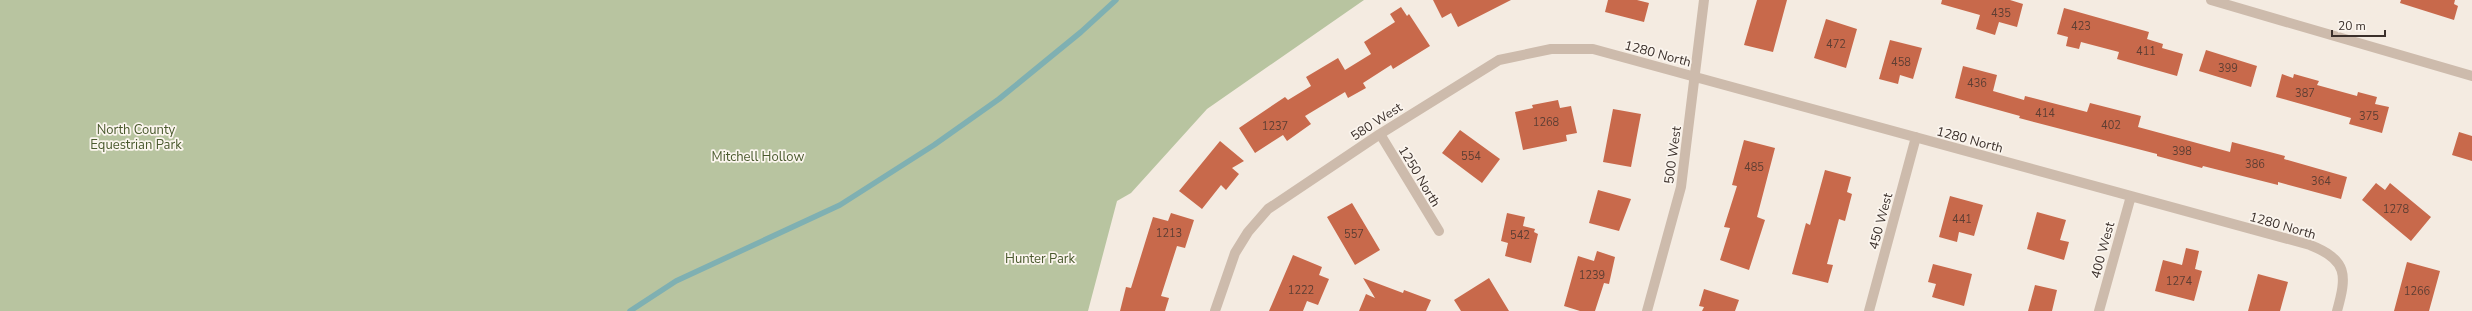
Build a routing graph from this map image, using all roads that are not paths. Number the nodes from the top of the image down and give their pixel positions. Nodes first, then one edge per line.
1 (1704, 0) edge
2 (2211, 0) edge
3 (1593, 49) joint
4 (2472, 76) edge
5 (1695, 77) junction
6 (1380, 134) junction
7 (1916, 138) junction
8 (2131, 196) junction
9 (1439, 231) dead end
10 (1215, 311) edge
11 (1648, 311) edge
12 (1869, 311) edge
13 (2099, 311) edge
14 (2337, 311) edge

1 - 5 street, 500 West
2 - 4 street
3 - 5 street, 1280 North
3 - 6 street, 580 West
5 - 7 street, 1280 North
5 - 11 street, 500 West
6 - 9 street, 1250 North
6 - 10 street, 580 West
7 - 8 street, 1280 North
7 - 12 street, 450 West
8 - 13 street, 400 West
8 - 14 street, 1280 North

